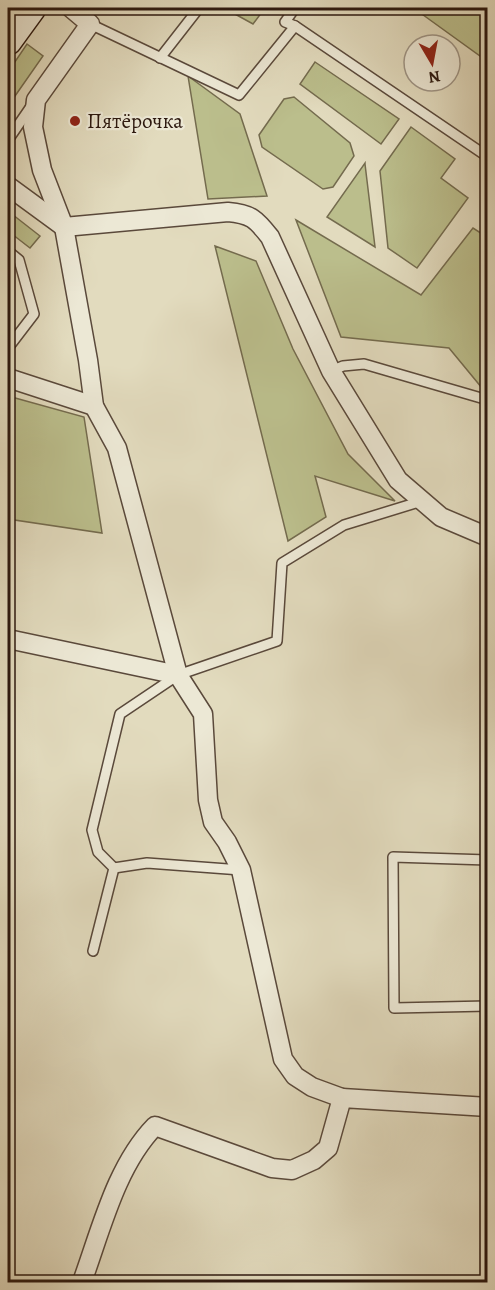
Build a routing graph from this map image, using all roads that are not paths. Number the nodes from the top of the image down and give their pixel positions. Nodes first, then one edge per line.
1 (32, 8) edge
2 (71, 8) edge
3 (199, 8) edge
4 (295, 8) edge
5 (90, 24) junction
6 (295, 26) junction
7 (8, 41) edge
8 (160, 58) junction
9 (36, 100) junction
10 (8, 140) edge
11 (488, 157) edge
12 (8, 186) edge
13 (64, 227) junction
14 (8, 251) edge
15 (8, 348) edge
16 (331, 371) junction
17 (8, 378) edge
18 (488, 400) edge
19 (94, 406) junction
20 (422, 501) junction
21 (488, 537) edge
22 (8, 639) edge
23 (178, 675) junction
24 (488, 860) edge
25 (114, 868) junction
26 (241, 870) junction
27 (93, 951) dead end
28 (488, 1006) edge
29 (342, 1098) junction
30 (488, 1107) edge
31 (82, 1282) edge

1 - 7 main road
2 - 5 street
3 - 8 lane
4 - 6 lane
5 - 8 lane
5 - 9 street
6 - 8 lane
6 - 11 lane
9 - 10 lane
9 - 13 street
12 - 13 street
13 - 16 street
13 - 19 street
14 - 15 lane
16 - 18 lane
16 - 20 street
17 - 19 street
19 - 23 street
20 - 21 street
20 - 23 lane
22 - 23 street
23 - 25 lane
23 - 26 street
24 - 28 lane
25 - 26 lane
25 - 27 lane
26 - 29 street
29 - 30 street
29 - 31 street

